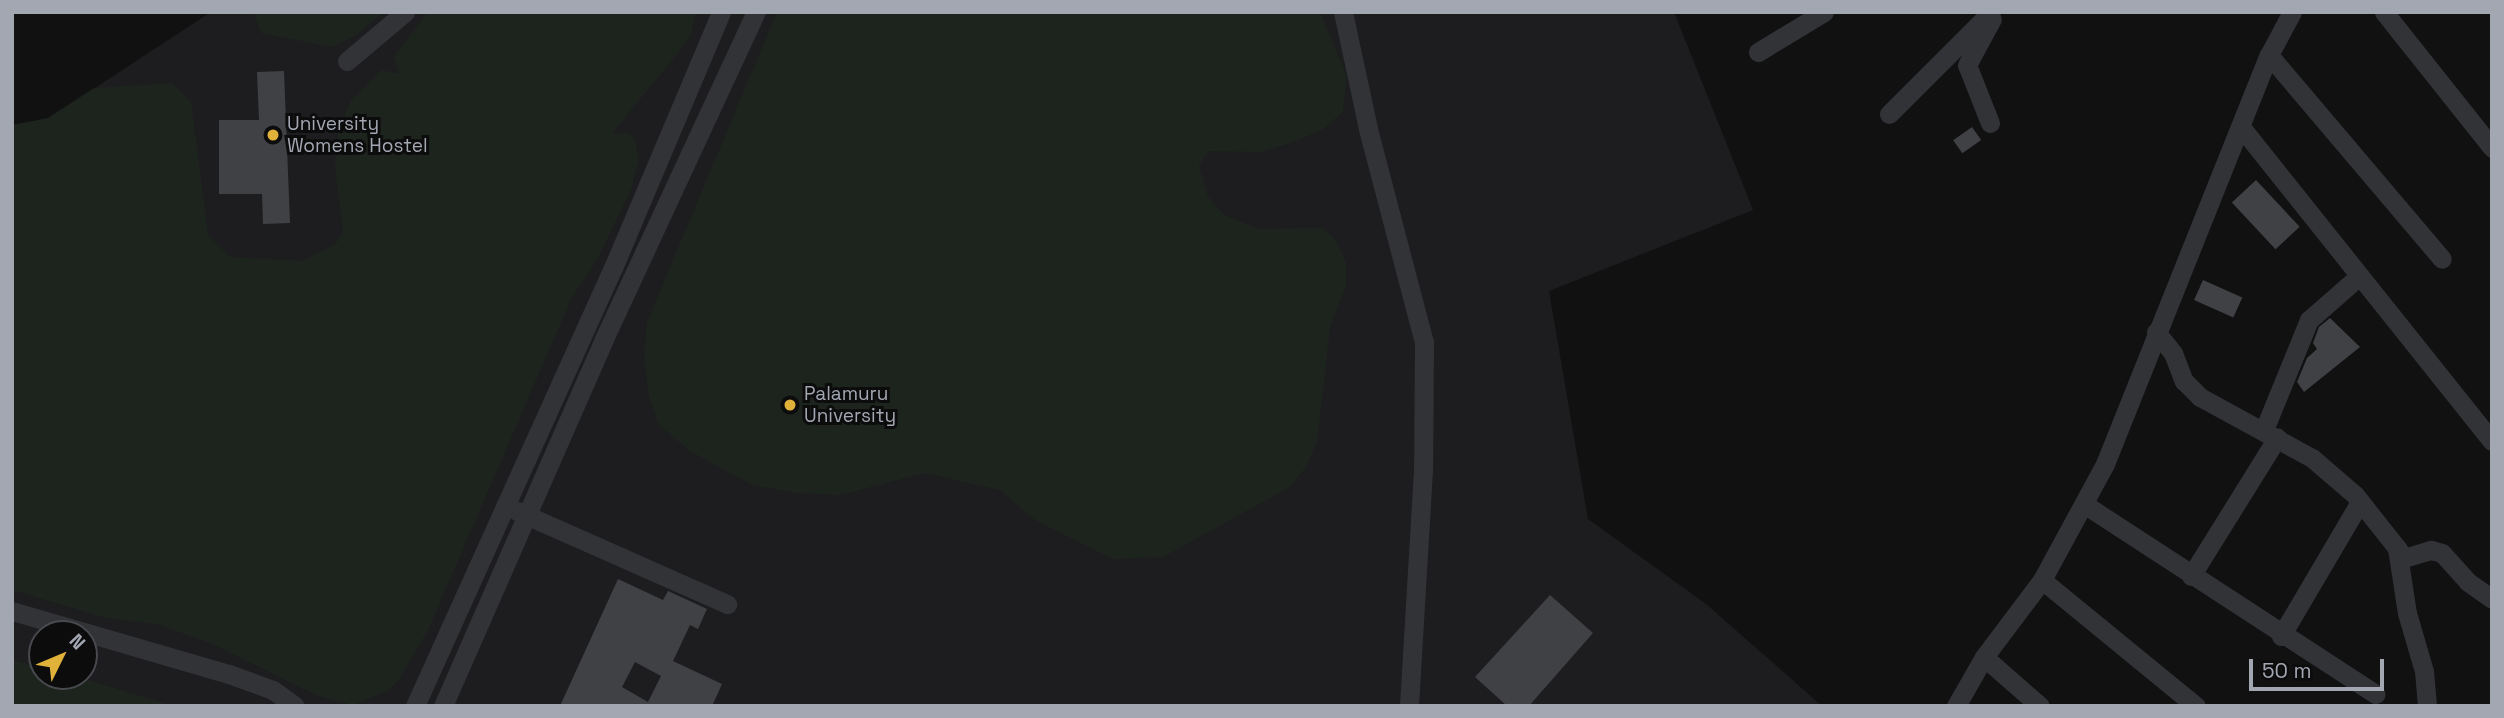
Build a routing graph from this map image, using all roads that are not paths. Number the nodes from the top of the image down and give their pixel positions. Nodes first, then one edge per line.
1 (404, 12) edge
2 (721, 12) edge
3 (756, 12) edge
4 (1343, 12) edge
5 (1824, 12) edge
6 (1993, 12) edge
7 (2292, 12) edge
8 (2384, 12) edge
9 (1758, 52) dead end
10 (2269, 55) junction
11 (347, 61) dead end
12 (1889, 114) dead end
13 (1990, 123) dead end
14 (2241, 127) junction
15 (2492, 148) edge
16 (2442, 259) dead end
17 (2359, 276) junction
18 (2156, 332) junction
19 (2271, 434) junction
20 (2492, 441) edge
21 (2360, 502) junction
22 (2084, 504) junction
23 (503, 506) junction
24 (527, 515) junction
25 (2397, 548) junction
26 (2191, 576) junction
27 (2042, 580) junction
28 (2492, 599) edge
29 (727, 604) dead end
30 (12, 611) edge
31 (2281, 636) junction
32 (1984, 657) junction
33 (431, 666) junction
34 (455, 676) junction
35 (2375, 694) dead end
36 (295, 706) edge
37 (415, 706) edge
38 (443, 706) edge
39 (1409, 706) edge
40 (1956, 706) edge
41 (2040, 706) edge
42 (2196, 706) edge
43 (2427, 706) edge

1 - 11 street
2 - 23 street
3 - 24 street
4 - 39 street
5 - 9 street
6 - 12 street
6 - 13 street
7 - 10 street
8 - 15 street
10 - 14 street
10 - 16 street
14 - 17 street
14 - 18 street
17 - 19 street
17 - 20 street
18 - 19 street
18 - 22 street
19 - 21 street
19 - 26 street
21 - 25 street
21 - 31 street
22 - 26 street
22 - 27 street
23 - 24 street
23 - 33 street
24 - 29 street
24 - 34 street
25 - 28 street
25 - 43 street
26 - 31 street
27 - 32 street
27 - 42 street
30 - 36 street
31 - 35 street
32 - 40 street
32 - 41 street
33 - 34 street
33 - 37 street
34 - 38 street

